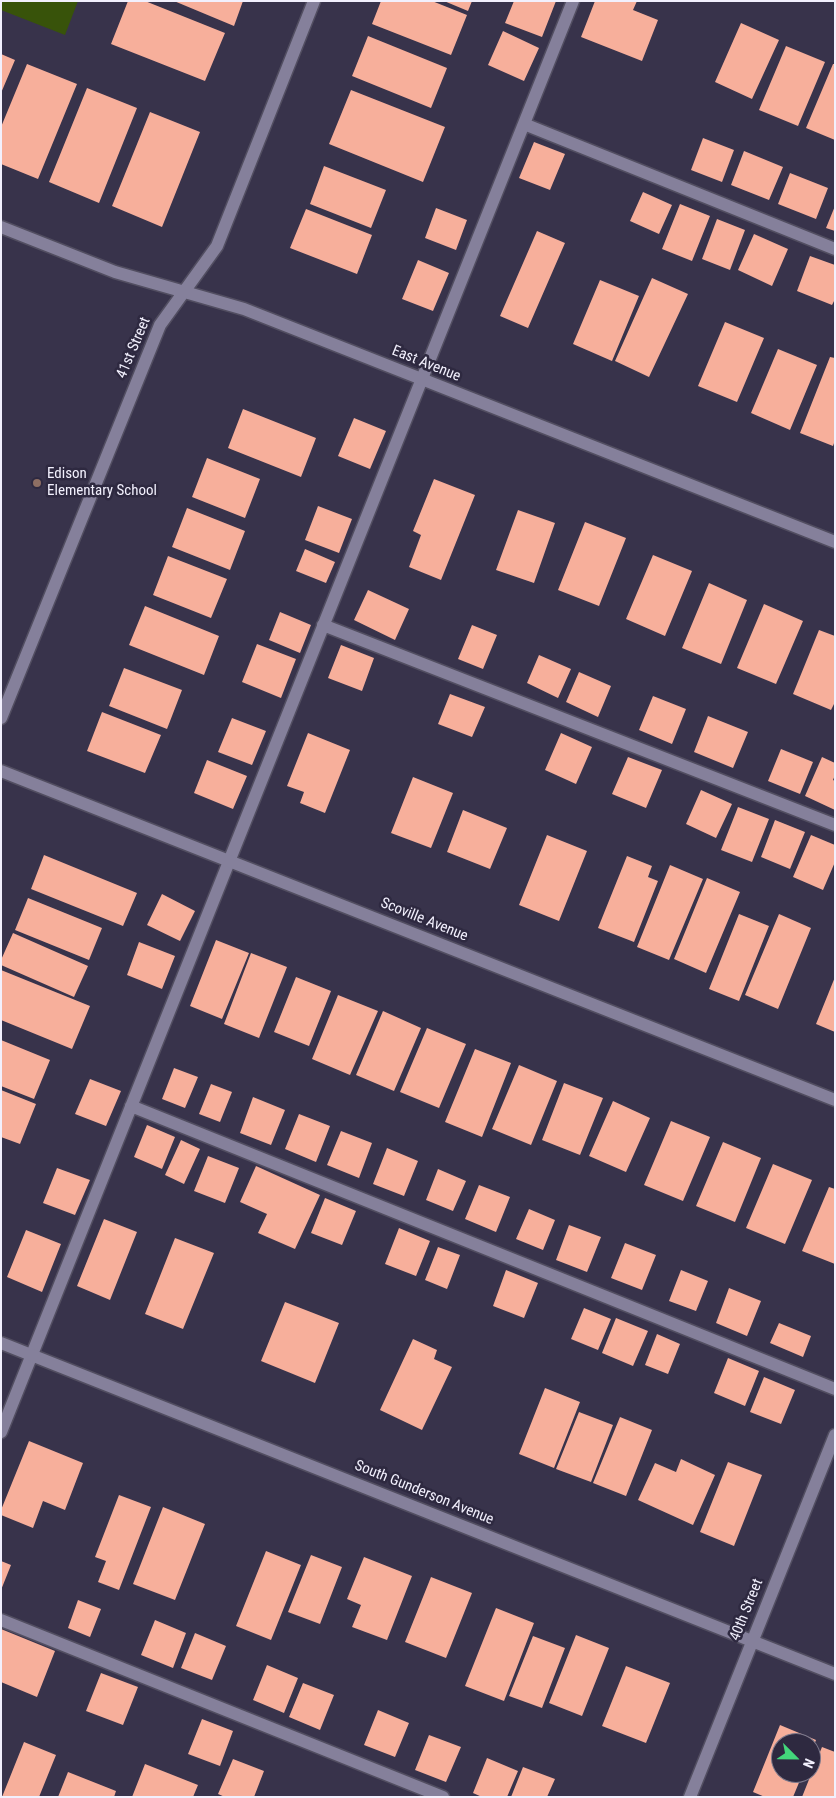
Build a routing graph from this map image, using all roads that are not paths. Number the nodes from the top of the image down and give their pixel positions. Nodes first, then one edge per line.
1 (314, 1) edge
2 (573, 1) edge
3 (524, 124) junction
4 (1, 227) edge
5 (835, 249) edge
6 (183, 293) junction
7 (422, 379) junction
8 (835, 542) edge
9 (323, 625) junction
10 (1, 718) edge
11 (1, 771) edge
12 (835, 825) edge
13 (229, 861) junction
14 (835, 1100) edge
15 (131, 1106) junction
16 (1, 1343) edge
17 (32, 1355) junction
18 (835, 1389) edge
19 (1, 1432) edge
20 (835, 1435) edge
21 (1, 1620) edge
22 (752, 1642) junction
23 (835, 1674) edge
24 (443, 1797) edge
25 (690, 1797) edge

1 - 6 street, 41st Street
2 - 3 street
3 - 5 street
3 - 7 street
4 - 6 street, East Avenue
6 - 7 street, East Avenue
6 - 10 street, 41st Street
7 - 8 street, East Avenue
7 - 9 street
9 - 12 street
9 - 13 street
11 - 13 street, Scoville Avenue
13 - 14 street, Scoville Avenue
13 - 15 street
15 - 17 street
15 - 18 street
16 - 17 street, South Gunderson Avenue
17 - 19 street
17 - 22 street, South Gunderson Avenue
20 - 22 street, 40th Street
21 - 24 street
22 - 23 street, South Gunderson Avenue
22 - 25 street, 40th Street

